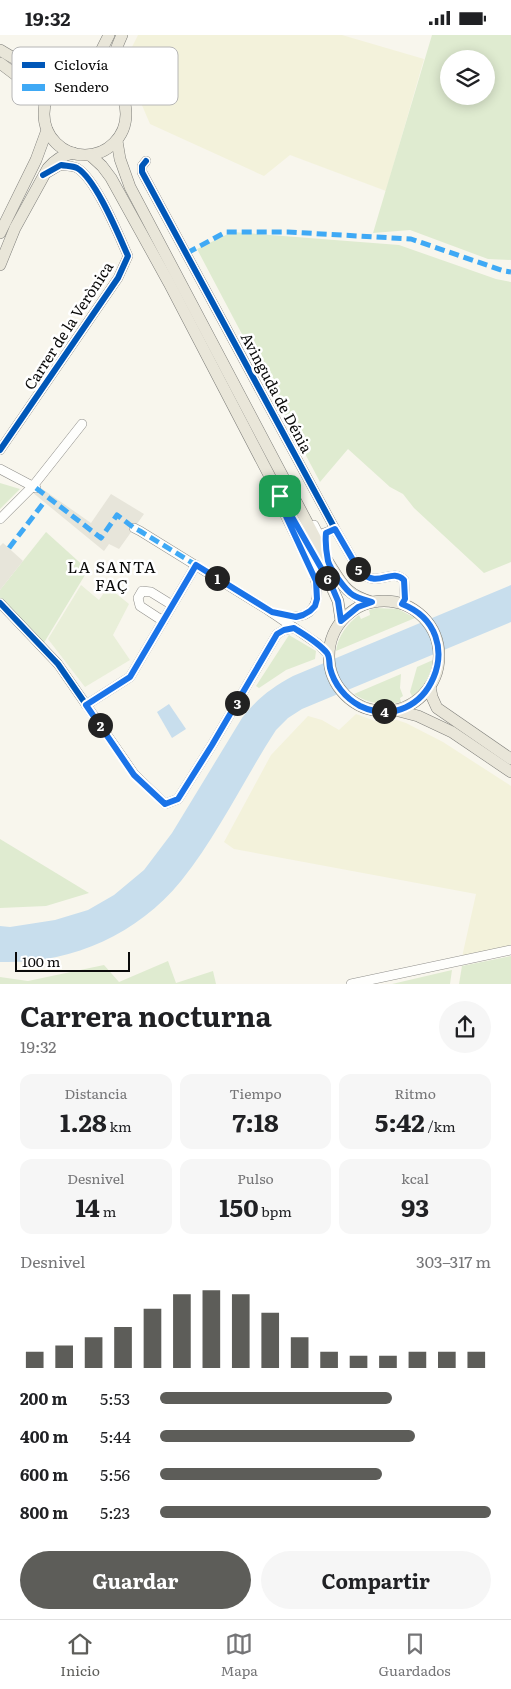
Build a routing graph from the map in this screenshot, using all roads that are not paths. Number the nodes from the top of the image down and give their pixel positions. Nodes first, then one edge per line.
1 (109, 35) edge
2 (122, 35) edge
3 (103, 47) edge
4 (117, 47) edge
5 (0, 50) edge
6 (12, 57) edge
7 (0, 63) edge
8 (12, 72) edge
9 (45, 105) edge
10 (126, 105) edge
11 (47, 130) junction
12 (117, 141) junction
13 (73, 153) junction
14 (90, 155) junction
15 (146, 161) dead end
16 (43, 175) junction
17 (0, 233) edge
18 (0, 265) edge
19 (82, 424) dead end
20 (0, 450) edge
21 (0, 469) edge
22 (0, 475) edge
23 (11, 475) junction
24 (35, 487) junction
25 (280, 496) junction
26 (296, 503) junction
27 (0, 519) edge
28 (134, 529) dead end
29 (330, 531) junction
30 (328, 562) junction
31 (196, 565) junction
32 (372, 602) junction
33 (0, 603) edge
34 (402, 604) junction
35 (172, 605) junction
36 (272, 612) junction
37 (163, 621) junction
38 (341, 621) junction
39 (294, 628) junction
40 (277, 634) junction
41 (329, 656) junction
42 (430, 686) junction
43 (86, 705) junction
44 (395, 710) junction
45 (511, 759) edge
46 (511, 772) edge
47 (511, 950) edge
48 (351, 984) edge

1 - 3 main road
2 - 4 main road
5 - 6 main road
7 - 8 main road
9 - 11 main road
10 - 12 main road
11 - 13 main road
11 - 17 main road
12 - 14 main road
12 - 26 main road
13 - 14 main road
13 - 16 main road
14 - 25 main road
15 - 29 street, Avinguda de Dénia
16 - 18 main road
16 - 20 street, Carrer de la Verònica
19 - 24 street
21 - 23 street
22 - 23 street
23 - 24 street
24 - 27 street
25 - 36 street
25 - 38 main road
26 - 29 street
26 - 30 main road
28 - 31 street
29 - 30 street
29 - 34 street, Avinguda de Dénia
30 - 32 main road
31 - 35 street
31 - 36 street
32 - 34 main road
32 - 38 main road
33 - 43 street
34 - 42 main road
35 - 37 street
35 - 37 street
36 - 39 street
36 - 40 street
37 - 43 street
38 - 41 main road
39 - 40 street
39 - 41 street
40 - 43 street
41 - 44 main road
42 - 44 main road
42 - 45 main road
44 - 46 main road
47 - 48 street

